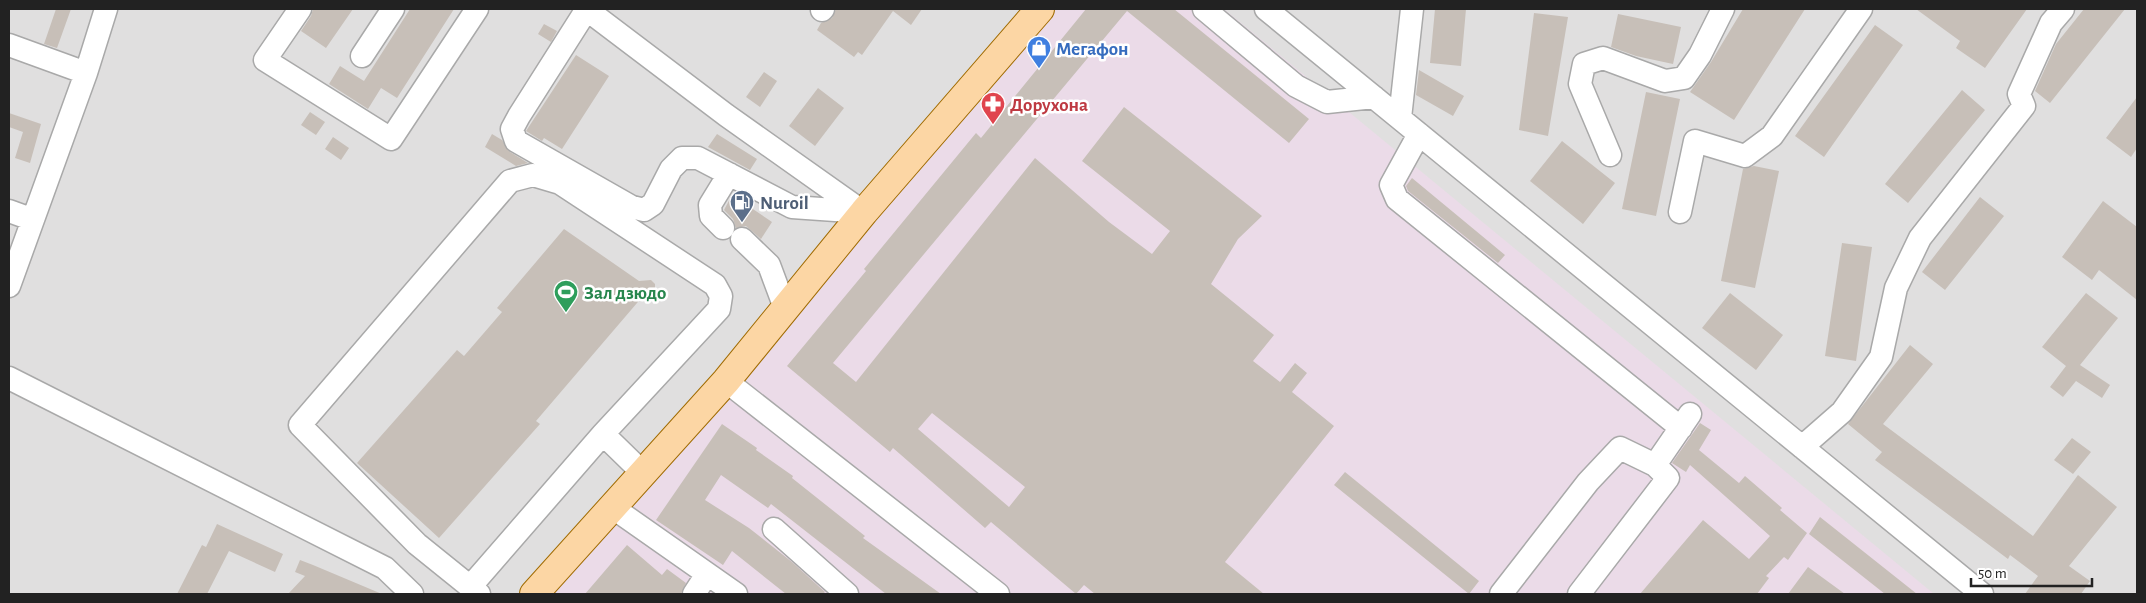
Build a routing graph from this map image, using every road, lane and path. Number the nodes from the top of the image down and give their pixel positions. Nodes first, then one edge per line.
1 (106, 9) edge
2 (300, 9) edge
3 (393, 9) edge
4 (477, 9) edge
5 (587, 9) edge
6 (1040, 9) edge
7 (1204, 9) edge
8 (1266, 9) edge
9 (1412, 9) edge
10 (1723, 9) edge
11 (1861, 9) edge
12 (2062, 9) edge
13 (9, 45) edge
14 (362, 56) dead end
15 (86, 73) junction
16 (1374, 97) junction
17 (1400, 118) junction
18 (1419, 134) junction
19 (1610, 155) dead end
20 (729, 174) junction
21 (9, 211) edge
22 (864, 212) junction
23 (1680, 212) dead end
24 (32, 219) junction
25 (9, 286) edge
26 (785, 308) junction
27 (9, 378) edge
28 (726, 381) junction
29 (603, 434) junction
30 (1802, 447) junction
31 (1655, 465) junction
32 (643, 473) junction
33 (612, 507) junction
34 (774, 529) dead end
35 (707, 574) junction
36 (475, 591) edge
37 (412, 594) edge
38 (534, 594) edge
39 (694, 594) edge
40 (736, 594) edge
41 (847, 594) edge
42 (998, 594) edge
43 (1501, 594) edge
44 (1579, 594) edge
45 (1982, 594) edge

1 - 15 street
2 - 4 street
3 - 14 street
5 - 20 street
5 - 22 street
6 - 22 main road
7 - 16 street
8 - 16 street
9 - 17 street
10 - 19 street
11 - 23 street
12 - 30 street
13 - 15 street
15 - 24 street
16 - 17 street
17 - 18 street
18 - 30 street
18 - 31 street
20 - 22 street
20 - 26 street
21 - 24 street
22 - 26 main road
24 - 25 street
26 - 28 main road
27 - 37 street
28 - 32 main road
28 - 42 street
29 - 32 street
29 - 36 street
29 - 36 street
30 - 45 street
31 - 43 street
31 - 44 street
32 - 33 main road
33 - 35 street
33 - 38 main road
34 - 41 street
35 - 39 street
35 - 40 street

